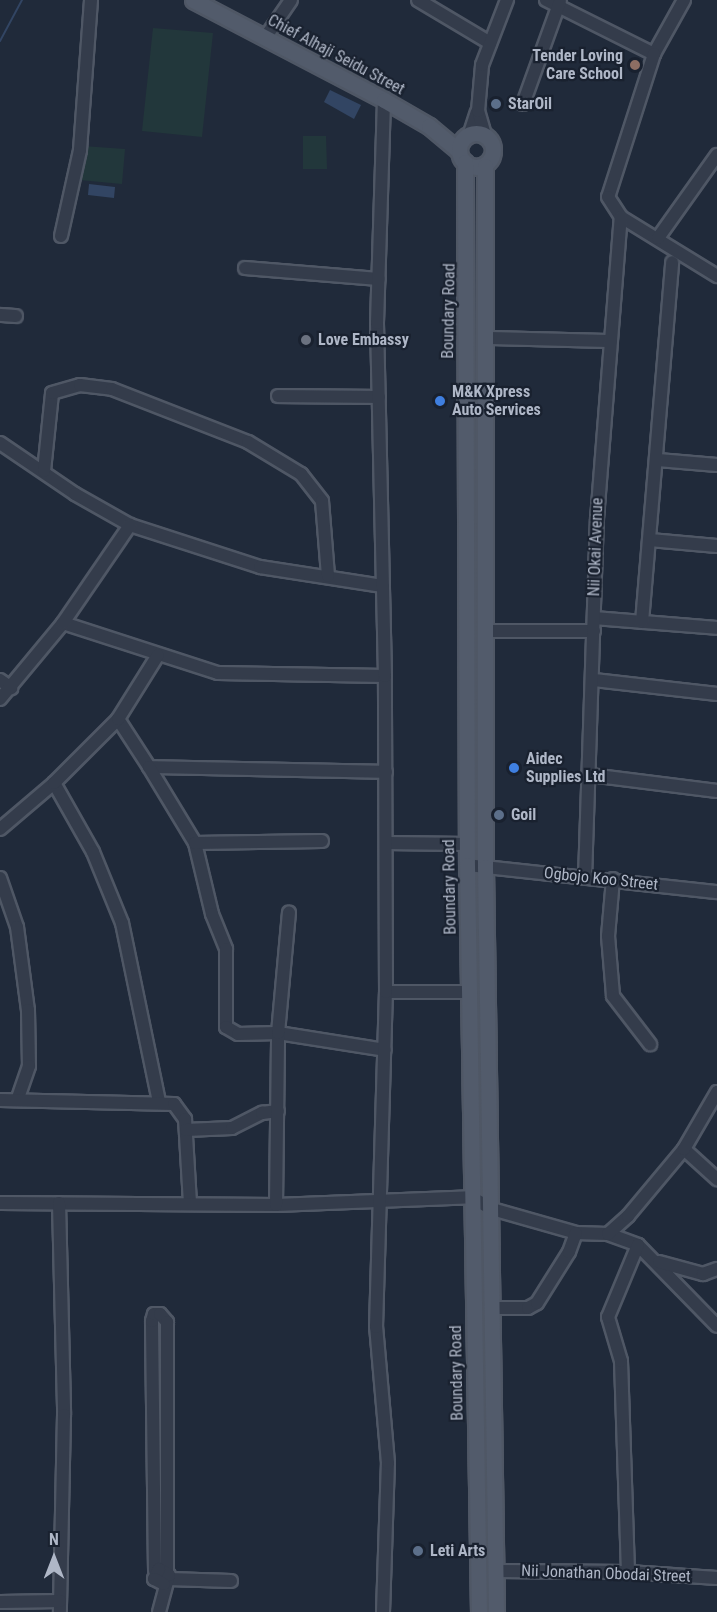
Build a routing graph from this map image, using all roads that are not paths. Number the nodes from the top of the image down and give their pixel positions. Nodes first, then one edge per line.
1 (91, 0) edge
2 (193, 0) edge
3 (291, 0) edge
4 (418, 0) edge
5 (507, 0) edge
6 (684, 0) edge
7 (555, 2) edge
8 (265, 38) junction
9 (490, 43) junction
10 (654, 54) junction
11 (384, 100) junction
12 (522, 104) dead end
13 (429, 126) junction
14 (474, 134) junction
15 (717, 155) edge
16 (462, 157) junction
17 (485, 166) junction
18 (621, 217) junction
19 (61, 236) dead end
20 (658, 238) junction
21 (672, 262) dead end
22 (245, 268) dead end
23 (717, 276) edge
24 (378, 279) junction
25 (0, 315) edge
26 (16, 316) dead end
27 (487, 338) junction
28 (611, 341) junction
29 (278, 396) dead end
30 (380, 397) junction
31 (0, 442) edge
32 (658, 460) junction
33 (717, 465) edge
34 (44, 471) junction
35 (130, 525) junction
36 (650, 540) junction
37 (717, 546) edge
38 (328, 576) junction
39 (383, 586) junction
40 (642, 622) junction
41 (63, 623) junction
42 (594, 624) junction
43 (717, 628) edge
44 (485, 631) junction
45 (158, 655) junction
46 (385, 676) junction
47 (0, 680) edge
48 (594, 680) junction
49 (11, 688) junction
50 (717, 694) edge
51 (0, 699) edge
52 (118, 719) junction
53 (149, 767) junction
54 (386, 771) junction
55 (590, 775) junction
56 (54, 783) junction
57 (717, 791) edge
58 (0, 828) edge
59 (322, 841) dead end
60 (195, 843) junction
61 (386, 843) junction
62 (467, 844) junction
63 (467, 865) junction
64 (485, 867) junction
65 (585, 878) junction
66 (0, 879) edge
67 (613, 879) junction
68 (717, 892) edge
69 (289, 913) dead end
70 (386, 992) junction
71 (470, 992) junction
72 (278, 1033) junction
73 (650, 1044) dead end
74 (385, 1050) junction
75 (26, 1082) junction
76 (717, 1092) edge
77 (42, 1099) junction
78 (0, 1100) edge
79 (17, 1100) junction
80 (159, 1102) junction
81 (278, 1111) junction
82 (186, 1130) junction
83 (684, 1149) junction
84 (717, 1179) edge
85 (471, 1197) junction
86 (380, 1199) junction
87 (0, 1203) edge
88 (59, 1203) junction
89 (190, 1203) junction
90 (276, 1205) junction
91 (492, 1209) junction
92 (576, 1233) junction
93 (608, 1234) junction
94 (638, 1245) junction
95 (658, 1261) junction
96 (717, 1269) edge
97 (492, 1308) junction
98 (717, 1326) edge
99 (496, 1571) junction
100 (628, 1572) junction
101 (162, 1578) junction
102 (717, 1578) edge
103 (231, 1581) dead end
104 (0, 1602) edge
105 (60, 1607) edge
106 (151, 1612) edge
107 (159, 1612) edge
108 (383, 1612) edge
109 (479, 1612) edge
110 (496, 1612) edge

1 - 19 street
2 - 8 main road, Chief Alhaji Seidu Street
3 - 8 street
4 - 9 street
5 - 9 street
6 - 10 street
7 - 10 street
7 - 12 street
8 - 11 main road, Chief Alhaji Seidu Street
9 - 14 street
10 - 18 street
11 - 13 main road, Chief Alhaji Seidu Street
11 - 24 street
13 - 14 main road, Chief Alhaji Seidu Street
13 - 16 main road, Chief Alhaji Seidu Street
14 - 16 main road
14 - 17 main road
15 - 20 street
16 - 17 main road
16 - 62 main road, Boundary Road
17 - 27 main road
18 - 20 street
18 - 28 street, Nii Okai Avenue
20 - 23 street
21 - 32 street
22 - 24 street
24 - 30 street
25 - 26 street
27 - 28 street
27 - 44 main road
28 - 42 street, Nii Okai Avenue
29 - 30 street
30 - 39 street
31 - 34 street
32 - 33 street
32 - 36 street
34 - 35 street
34 - 38 street
35 - 38 street
35 - 41 street
36 - 37 street
36 - 40 street
38 - 39 street
39 - 46 street
40 - 42 street
40 - 43 street
41 - 45 street
41 - 49 street
42 - 44 street
42 - 48 street, Nii Okai Avenue
44 - 64 main road
45 - 46 street
45 - 52 street
46 - 54 street
47 - 49 street
48 - 50 street
48 - 55 street, Nii Okai Avenue
49 - 51 street
52 - 53 street
52 - 56 street
53 - 54 street
53 - 60 street
54 - 61 street
55 - 57 street
55 - 65 street, Nii Okai Avenue
56 - 58 street
56 - 80 street
59 - 60 street
60 - 72 street
61 - 62 street
61 - 70 street
62 - 63 main road, Boundary Road
63 - 64 street, Ogbojo Koo Street
63 - 71 main road, Boundary Road
64 - 65 street, Ogbojo Koo Street
64 - 91 main road
65 - 67 street, Ogbojo Koo Street
66 - 75 street
67 - 68 street, Ogbojo Koo Street
67 - 73 street
69 - 72 street
70 - 71 street
70 - 74 street
71 - 85 main road, Boundary Road
72 - 74 street
72 - 81 street
74 - 86 street
75 - 77 street
75 - 79 street
76 - 83 street
77 - 79 street
77 - 80 street
78 - 79 street
80 - 82 street
81 - 82 street
81 - 90 street
82 - 89 street
83 - 84 street
83 - 93 street
85 - 86 street
85 - 91 street
85 - 109 main road, Boundary Road
86 - 90 street
86 - 108 street
87 - 88 street
88 - 89 street
88 - 105 street
89 - 90 street
91 - 92 street
91 - 97 main road
92 - 93 street
92 - 97 street
93 - 94 street
94 - 95 street
94 - 100 street
95 - 96 street
95 - 98 street
97 - 99 main road
99 - 100 street, Nii Jonathan Obodai Street
99 - 110 main road
100 - 102 street, Nii Jonathan Obodai Street
101 - 101 street
101 - 103 street
101 - 106 street
101 - 107 street
104 - 105 street

